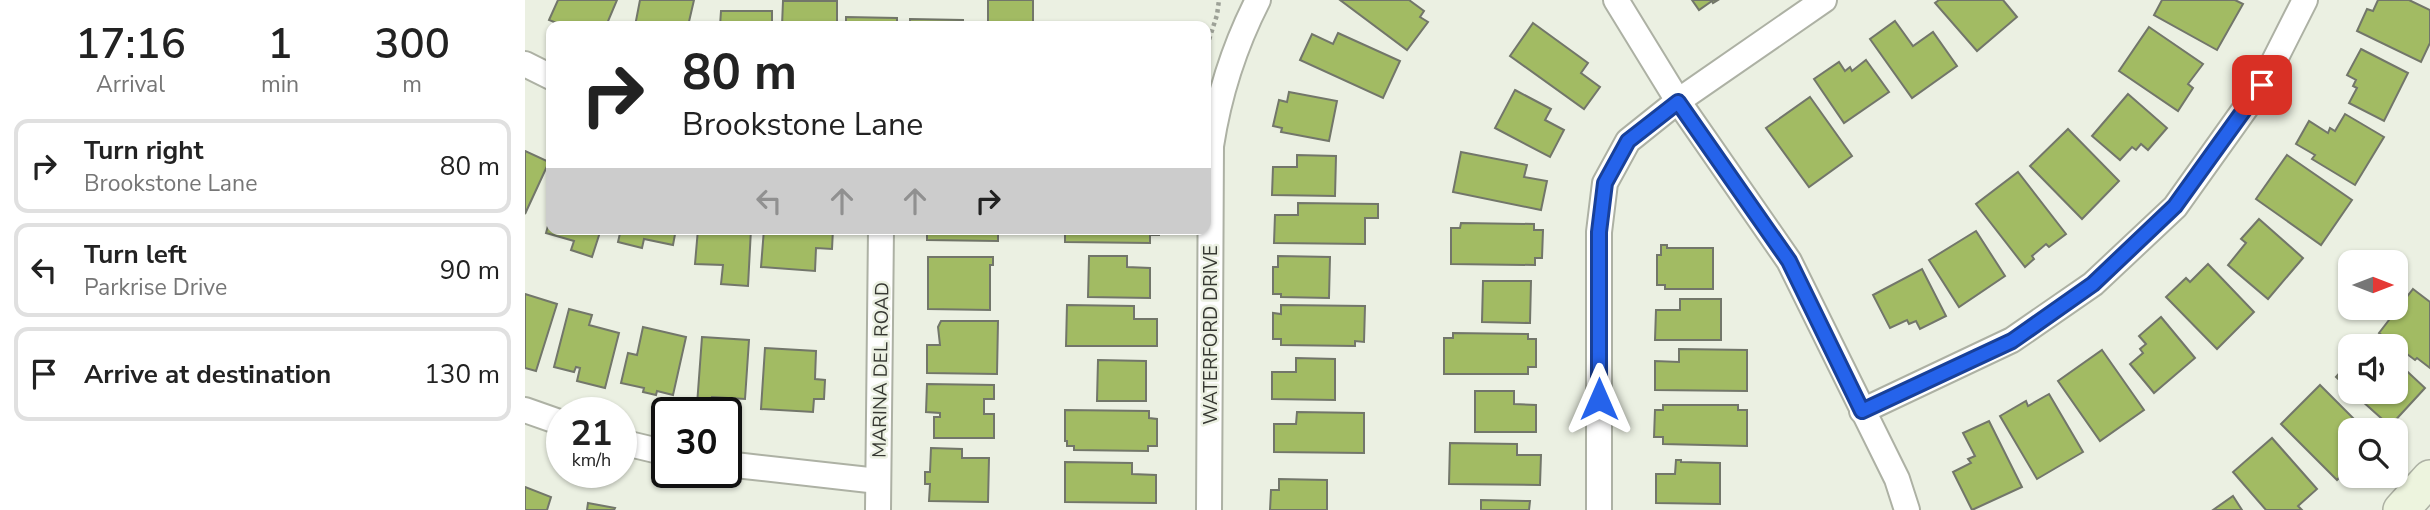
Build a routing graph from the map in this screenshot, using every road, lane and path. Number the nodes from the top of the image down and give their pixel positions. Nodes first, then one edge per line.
1 (1219, 0) edge
2 (1258, 0) edge
3 (1616, 0) edge
4 (1824, 0) edge
5 (2305, 0) edge
6 (1211, 34) edge
7 (525, 64) edge
8 (546, 74) edge
9 (1678, 102) junction
10 (1211, 133) edge
11 (881, 235) edge
12 (1208, 235) edge
13 (525, 410) edge
14 (1862, 411) junction
15 (546, 417) edge
16 (742, 466) edge
17 (2430, 478) edge
18 (879, 481) junction
19 (878, 510) edge
20 (1209, 510) edge
21 (1599, 510) edge
22 (1907, 510) edge
23 (2401, 510) edge

1 - 6 path
2 - 10 street, WATERFORD DRIVE
3 - 9 street
4 - 9 street
5 - 14 street
7 - 8 street
9 - 14 street
9 - 21 street
11 - 18 street, MARINA DEL ROAD
12 - 20 street, WATERFORD DRIVE
13 - 15 street
14 - 22 street
16 - 18 street
17 - 23 street
18 - 19 street, MARINA DEL ROAD

